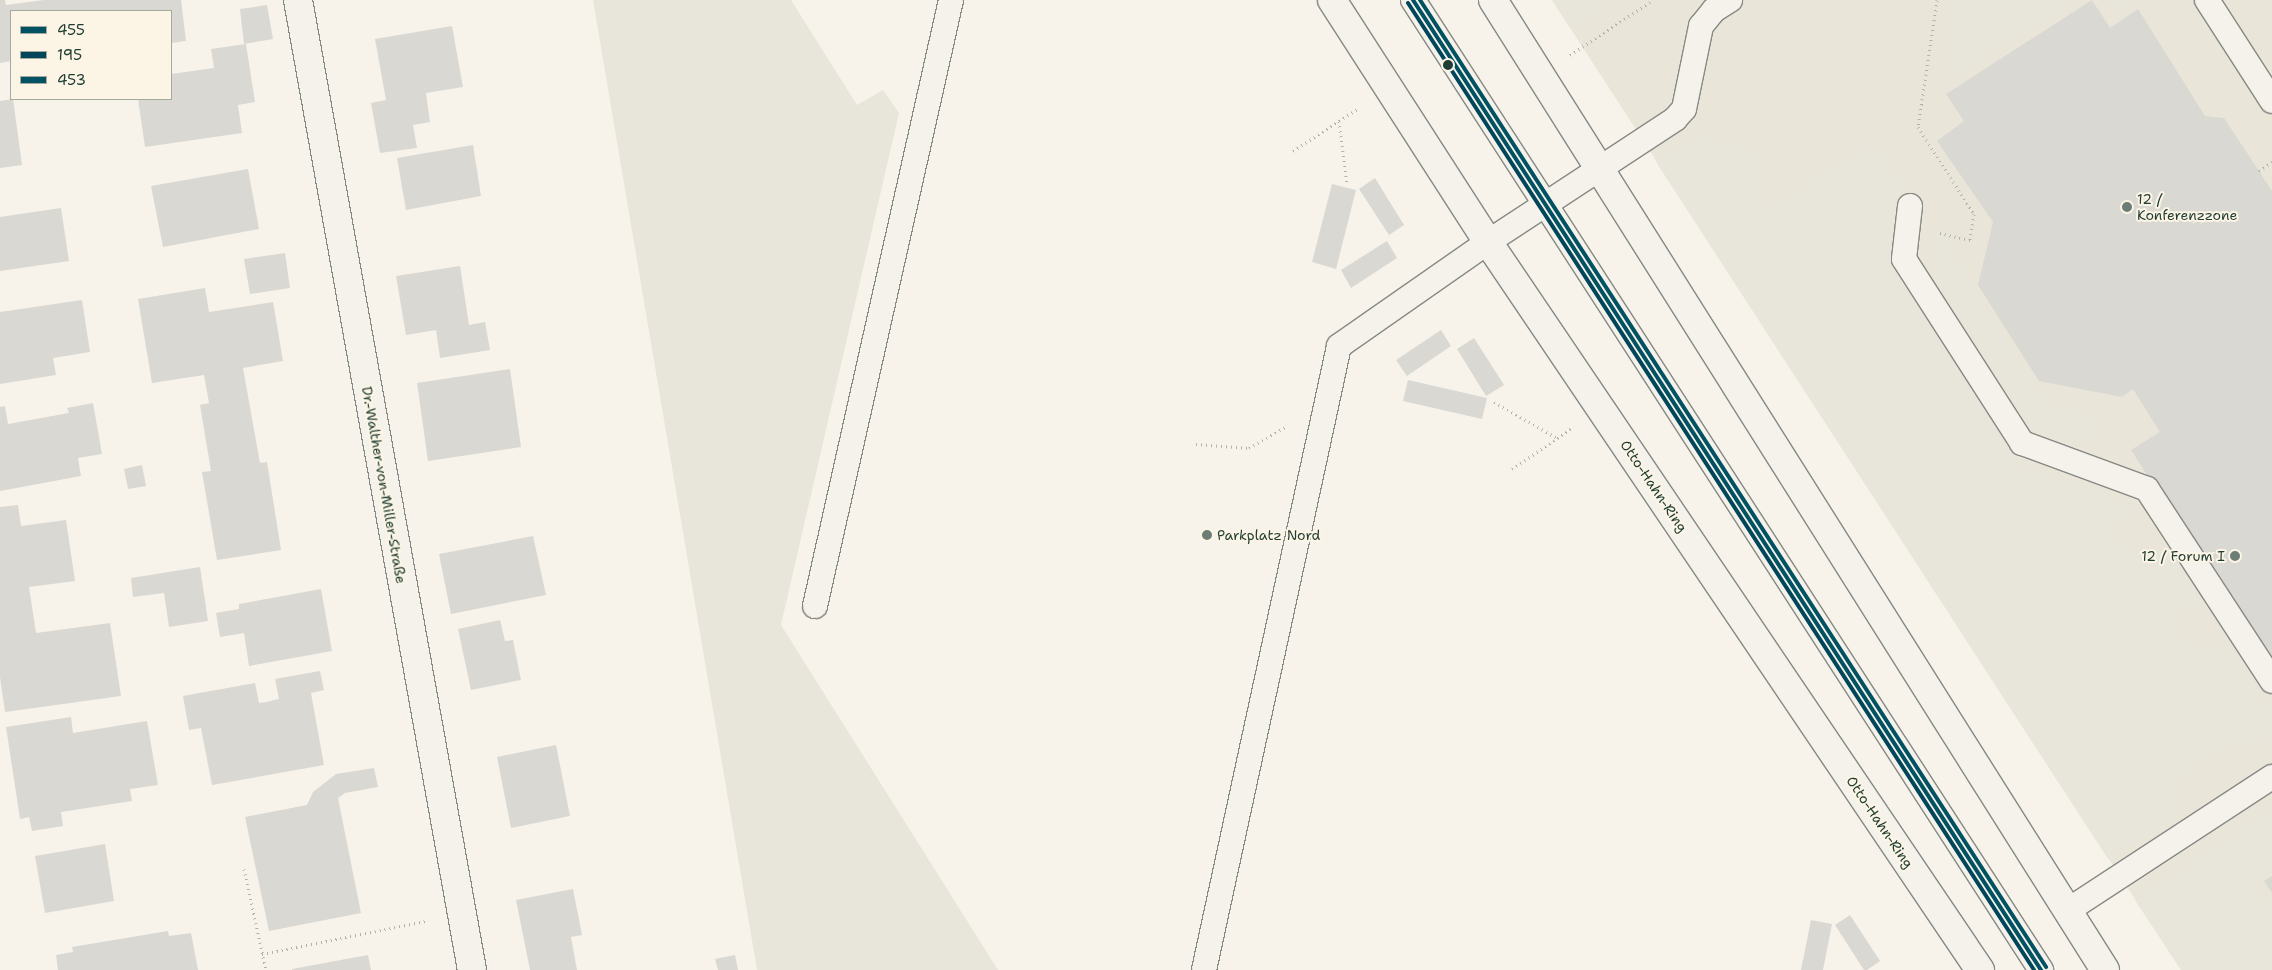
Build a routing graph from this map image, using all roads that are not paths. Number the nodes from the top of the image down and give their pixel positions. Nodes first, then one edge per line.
1 (298, 0) edge
2 (951, 0) edge
3 (1332, 0) edge
4 (1413, 0) edge
5 (1492, 0) edge
6 (1730, 0) edge
7 (2206, 0) edge
8 (2272, 101) edge
9 (1600, 169) junction
10 (1546, 205) junction
11 (1909, 216) road end
12 (1488, 242) junction
13 (815, 606) dead end
14 (2272, 681) edge
15 (2272, 777) edge
16 (2067, 911) junction
17 (1975, 968) edge
18 (472, 970) edge
19 (1204, 970) edge
20 (2041, 970) edge
21 (2105, 970) edge

1 - 18 street, Dr.-Walther-von-Miller-Straße
2 - 13 lane
3 - 12 street, Otto-Hahn-Ring
4 - 10 lane
5 - 9 street
6 - 9 lane
7 - 8 lane
9 - 10 lane
9 - 16 street
10 - 12 lane
10 - 20 lane
11 - 14 lane
12 - 17 street, Otto-Hahn-Ring
12 - 19 lane
15 - 16 lane
16 - 21 street

